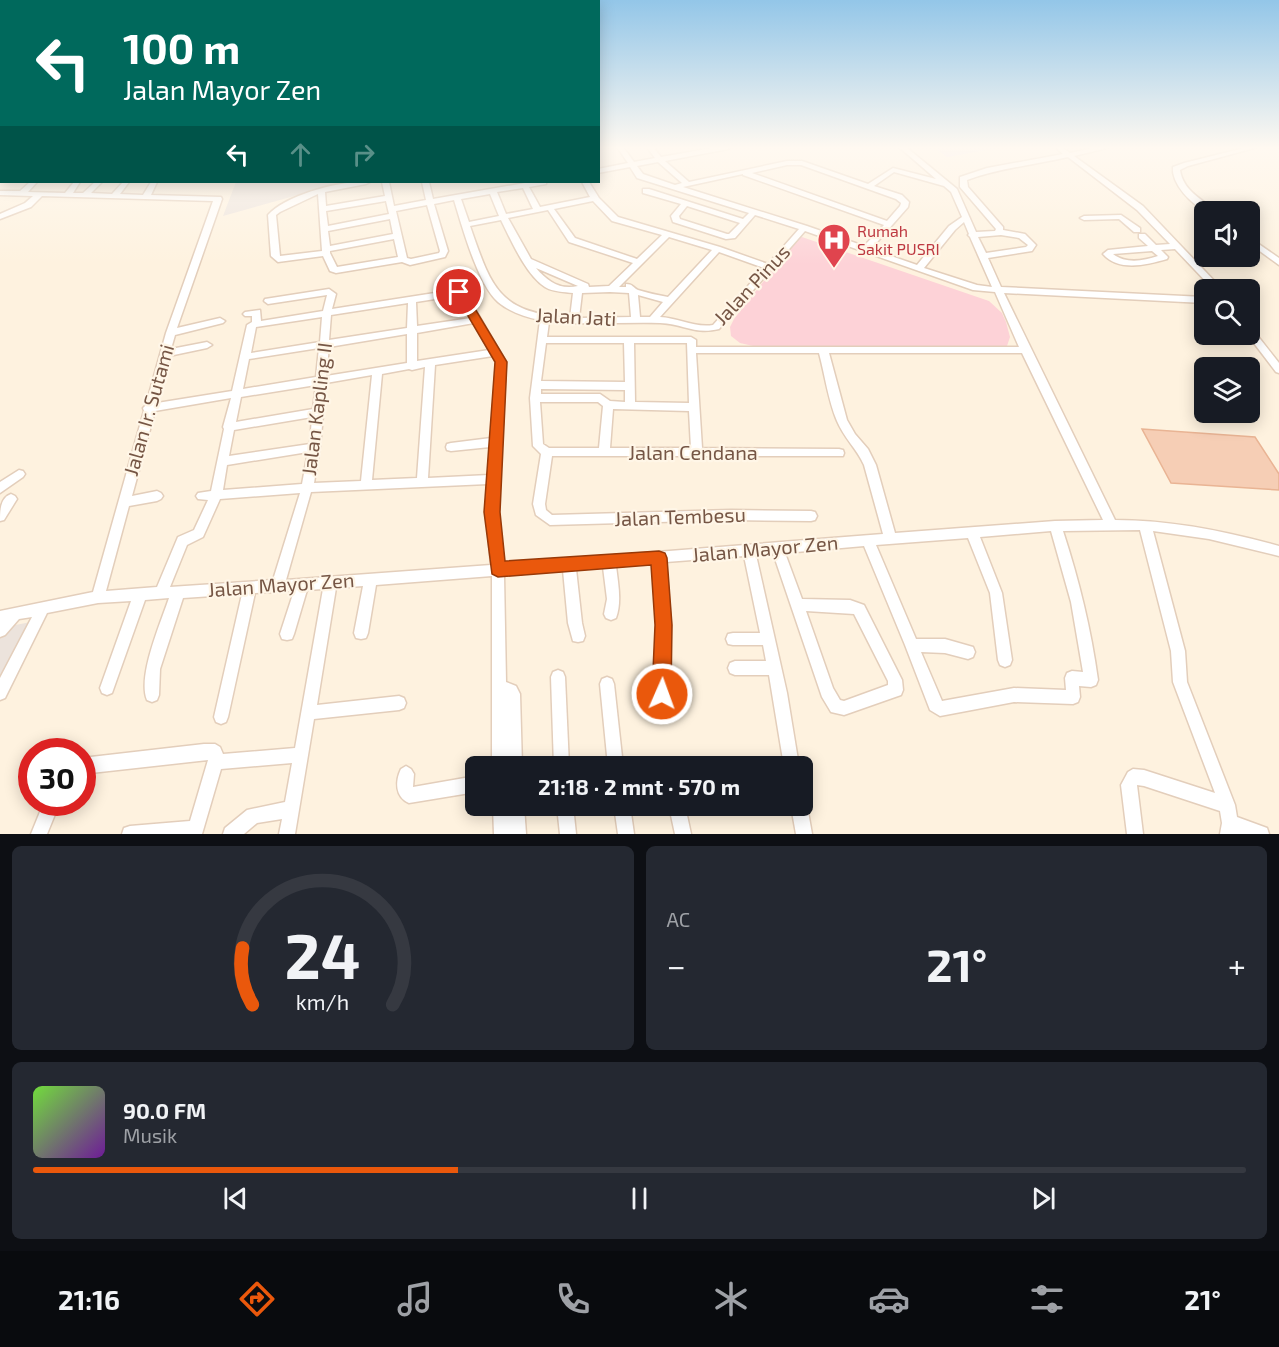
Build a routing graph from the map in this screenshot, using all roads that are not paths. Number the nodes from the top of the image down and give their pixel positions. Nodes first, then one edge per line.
1 (30, 186) edge
2 (74, 186) edge
3 (94, 186) edge
4 (123, 186) edge
5 (152, 186) edge
6 (344, 186) edge
7 (387, 186) edge
8 (427, 186) edge
9 (521, 186) edge
10 (525, 186) edge
11 (588, 186) edge
12 (671, 186) joint
13 (713, 186) edge
14 (782, 186) edge
15 (869, 186) edge
16 (948, 186) edge
17 (964, 186) edge
18 (1112, 186) edge
19 (1181, 186) edge
20 (951, 187) joint
21 (321, 190) junction
22 (646, 191) dead end
23 (493, 192) junction
24 (0, 193) edge
25 (21, 194) junction
26 (40, 194) junction
27 (658, 194) junction
28 (67, 195) junction
29 (84, 195) junction
30 (114, 196) junction
31 (702, 196) junction
32 (146, 197) junction
33 (389, 198) junction
34 (457, 198) junction
35 (595, 198) junction
36 (1199, 201) edge
37 (430, 202) junction
38 (686, 203) junction
39 (550, 208) junction
40 (323, 210) junction
41 (538, 211) junction
42 (392, 213) junction
43 (753, 213) junction
44 (0, 217) edge
45 (966, 217) junction
46 (502, 218) junction
47 (1084, 218) dead end
48 (1151, 219) junction
49 (1127, 221) junction
50 (745, 222) junction
51 (890, 224) junction
52 (466, 225) junction
53 (804, 228) junction
54 (324, 229) junction
55 (1000, 232) junction
56 (667, 235) junction
57 (972, 235) junction
58 (398, 236) junction
59 (1178, 246) junction
60 (1154, 248) junction
61 (1260, 248) edge
62 (717, 249) junction
63 (866, 249) junction
64 (326, 251) junction
65 (982, 255) junction
66 (402, 259) junction
67 (527, 261) junction
68 (638, 262) junction
69 (1279, 262) edge
70 (769, 267) junction
71 (919, 269) junction
72 (1209, 279) edge
73 (621, 281) junction
74 (578, 289) junction
75 (592, 289) junction
76 (611, 289) junction
77 (998, 290) junction
78 (633, 291) junction
79 (412, 299) junction
80 (1194, 300) edge
81 (268, 301) dead end
82 (670, 301) junction
83 (327, 312) junction
84 (249, 314) dead end
85 (545, 319) junction
86 (476, 320) junction
87 (574, 320) junction
88 (636, 320) junction
89 (652, 320) junction
90 (220, 321) dead end
91 (256, 324) junction
92 (411, 330) junction
93 (171, 333) junction
94 (1260, 336) edge
95 (541, 340) junction
96 (629, 340) junction
97 (692, 340) junction
98 (325, 344) junction
99 (207, 345) dead end
100 (1260, 345) edge
101 (823, 350) junction
102 (1025, 350) junction
103 (496, 352) junction
104 (165, 354) junction
105 (244, 357) junction
106 (1279, 360) edge
107 (430, 364) junction
108 (412, 366) junction
109 (1279, 370) edge
110 (377, 373) junction
111 (323, 380) junction
112 (537, 385) junction
113 (630, 386) junction
114 (236, 395) junction
115 (535, 398) junction
116 (608, 405) junction
117 (630, 406) junction
118 (694, 407) junction
119 (148, 408) junction
120 (319, 412) junction
121 (228, 427) junction
122 (496, 442) junction
123 (315, 447) junction
124 (451, 447) dead end
125 (547, 452) junction
126 (604, 453) junction
127 (698, 453) junction
128 (839, 453) dead end
129 (222, 461) junction
130 (19, 474) dead end
131 (493, 479) junction
132 (423, 482) junction
133 (366, 485) junction
134 (0, 488) edge
135 (307, 488) junction
136 (216, 495) junction
137 (157, 496) dead end
138 (202, 496) dead end
139 (11, 499) dead end
140 (124, 502) junction
141 (0, 516) edge
142 (811, 516) dead end
143 (1111, 524) junction
144 (1145, 525) junction
145 (1055, 526) junction
146 (973, 534) junction
147 (891, 540) junction
148 (868, 541) junction
149 (778, 549) junction
150 (750, 551) junction
151 (1279, 551) edge
152 (659, 558) junction
153 (609, 561) junction
154 (569, 564) junction
155 (498, 569) junction
156 (371, 579) junction
157 (331, 582) junction
158 (302, 584) junction
159 (278, 585) junction
160 (250, 587) junction
161 (178, 592) junction
162 (161, 593) junction
163 (140, 595) junction
164 (98, 597) junction
165 (797, 604) junction
166 (43, 608) junction
167 (15, 614) junction
168 (611, 614) dead end
169 (0, 617) edge
170 (0, 632) edge
171 (361, 633) dead end
172 (287, 634) dead end
173 (578, 636) dead end
174 (733, 639) dead end
175 (768, 639) junction
176 (912, 645) junction
177 (968, 652) dead end
178 (1005, 660) dead end
179 (735, 668) dead end
180 (774, 668) junction
181 (558, 677) dead end
182 (607, 684) dead end
183 (499, 687) junction
184 (107, 688) dead end
185 (0, 693) edge
186 (662, 694) dead end
187 (152, 695) dead end
188 (399, 703) dead end
189 (307, 713) junction
190 (221, 717) dead end
191 (301, 756) junction
192 (500, 756) edge
193 (515, 756) edge
194 (562, 756) edge
195 (615, 756) edge
196 (790, 756) edge
197 (216, 762) junction
198 (96, 764) edge
199 (406, 774) dead end
200 (465, 786) edge
201 (1227, 805) junction
202 (291, 809) junction
203 (46, 816) edge
204 (501, 816) edge
205 (517, 816) edge
206 (566, 816) edge
207 (623, 816) edge
208 (679, 816) edge
209 (801, 816) edge
210 (1229, 829) edge
211 (195, 831) edge
212 (39, 834) edge
213 (130, 834) edge
214 (231, 834) edge
215 (287, 834) edge
216 (502, 834) edge
217 (518, 834) edge
218 (568, 834) edge
219 (626, 834) edge
220 (683, 834) edge
221 (804, 834) edge
222 (1135, 834) edge
223 (1262, 834) edge

1 - 25 street
2 - 28 street
3 - 29 street
4 - 30 street
5 - 32 street
6 - 21 street
7 - 33 street
8 - 37 street
9 - 23 street
10 - 41 street
11 - 35 street
12 - 27 street
12 - 31 street
13 - 31 street
14 - 51 street
15 - 51 street
16 - 20 street
17 - 55 street
18 - 48 street
19 - 36 street
20 - 45 street
21 - 40 street
21 - 64 street
22 - 27 street
23 - 34 street
23 - 46 street
24 - 25 street
25 - 26 street
26 - 28 street
26 - 44 street
27 - 38 street
28 - 29 street
29 - 30 street
30 - 32 street
31 - 43 street
32 - 93 street, Jalan Ir. Sutami
33 - 40 street
33 - 42 street
34 - 37 street
34 - 52 street, Jalan Jati
35 - 39 street
35 - 56 street
37 - 42 street
37 - 66 street
38 - 50 street
38 - 50 street
39 - 41 street
39 - 68 street
40 - 54 street
41 - 46 street
42 - 54 street
42 - 58 street
43 - 50 street
43 - 53 street
45 - 57 street
45 - 71 street
46 - 52 street
46 - 67 street
47 - 49 street
48 - 49 street
48 - 59 street
49 - 60 street
51 - 63 street
52 - 85 street, Jalan Jati
53 - 63 street
53 - 70 street, Jalan Pinus
54 - 64 street
55 - 57 street
55 - 65 street
56 - 62 street
56 - 68 street
57 - 65 street
58 - 64 street
58 - 66 street
59 - 60 street
59 - 72 street
60 - 60 street
61 - 69 street
62 - 70 street
62 - 82 street
63 - 71 street
64 - 66 street
65 - 77 street
67 - 74 street
67 - 75 street
68 - 73 street
70 - 97 street, Jalan Pinus
71 - 77 street
73 - 76 street
73 - 78 street
74 - 75 street
74 - 87 street
75 - 76 street
76 - 78 street
77 - 80 street
77 - 102 street
78 - 82 street
78 - 88 street
79 - 83 street
79 - 86 street
79 - 92 street
81 - 83 street, Jalan Kapling II
82 - 89 street
83 - 91 street
83 - 98 street, Jalan Kapling II
84 - 91 street
85 - 87 street, Jalan Jati
85 - 95 street
86 - 92 street
86 - 103 street
87 - 88 street, Jalan Jati
88 - 89 street, Jalan Jati
89 - 97 street, Jalan Jati
90 - 93 street
91 - 105 street
92 - 98 street
92 - 108 street
93 - 104 street, Jalan Ir. Sutami
94 - 106 street
95 - 96 street
95 - 112 street
96 - 97 street
96 - 113 street
97 - 101 street
97 - 118 street
98 - 105 street
98 - 111 street, Jalan Kapling II
99 - 104 street
100 - 109 street
101 - 102 street
101 - 147 street
102 - 143 street
103 - 107 street
103 - 122 street
104 - 119 street, Jalan Ir. Sutami
105 - 114 street
107 - 108 street
107 - 132 street
108 - 110 street
110 - 111 street
110 - 133 street
111 - 114 street
111 - 120 street, Jalan Kapling II
112 - 113 street
112 - 115 street
113 - 117 street
114 - 119 street
114 - 121 street
115 - 116 street
115 - 125 street
116 - 117 street
116 - 126 street
117 - 118 street
118 - 127 street
119 - 140 street, Jalan Ir. Sutami
120 - 121 street
120 - 123 street, Jalan Kapling II
121 - 129 street
122 - 124 street
122 - 131 street
123 - 129 street
123 - 135 street, Jalan Kapling II
125 - 126 street, Jalan Cendana
125 - 142 street, Jalan Tembesu
126 - 127 street, Jalan Cendana
127 - 128 street, Jalan Cendana
129 - 136 street
130 - 134 street
131 - 132 street
131 - 155 street
132 - 133 street
133 - 135 street
135 - 136 street
135 - 159 street, Jalan Kapling II
136 - 138 street
136 - 162 street
137 - 140 street
139 - 141 street
140 - 164 street, Jalan Ir. Sutami
143 - 144 street, Jalan Mayor Zen
143 - 145 street, Jalan Mayor Zen
144 - 151 street, Jalan Mayor Zen
144 - 201 street
145 - 146 street, Jalan Mayor Zen
145 - 176 street
146 - 147 street, Jalan Mayor Zen
146 - 178 street
147 - 148 street, Jalan Mayor Zen
148 - 149 street, Jalan Mayor Zen
148 - 176 street
149 - 150 street, Jalan Mayor Zen
149 - 165 street
150 - 152 street, Jalan Mayor Zen
150 - 175 street
152 - 153 street, Jalan Mayor Zen
152 - 186 street
153 - 154 street, Jalan Mayor Zen
153 - 168 street
154 - 155 street, Jalan Mayor Zen
154 - 173 street
155 - 156 street, Jalan Mayor Zen
155 - 183 street
156 - 157 street, Jalan Mayor Zen
156 - 171 street
157 - 158 street, Jalan Mayor Zen
157 - 189 street
158 - 159 street, Jalan Mayor Zen
158 - 172 street
159 - 160 street, Jalan Mayor Zen
160 - 161 street, Jalan Mayor Zen
160 - 190 street
161 - 162 street, Jalan Mayor Zen
161 - 187 street
162 - 163 street, Jalan Mayor Zen
163 - 164 street, Jalan Mayor Zen
163 - 184 street
164 - 166 street, Jalan Mayor Zen
165 - 165 street
166 - 167 street, Jalan Mayor Zen
166 - 185 street
167 - 169 street, Jalan Mayor Zen
167 - 170 street
174 - 175 street
175 - 180 street
176 - 177 street
179 - 180 street
180 - 196 street
181 - 194 street
182 - 195 street
183 - 192 street
183 - 193 street
188 - 189 street
189 - 191 street
191 - 197 street
191 - 202 street
197 - 198 street
197 - 211 street
199 - 200 street
201 - 210 street
201 - 222 street
202 - 214 street
202 - 215 street
203 - 212 street
204 - 216 street
205 - 217 street
206 - 218 street
207 - 219 street
208 - 220 street
209 - 221 street
210 - 223 street
211 - 213 street

